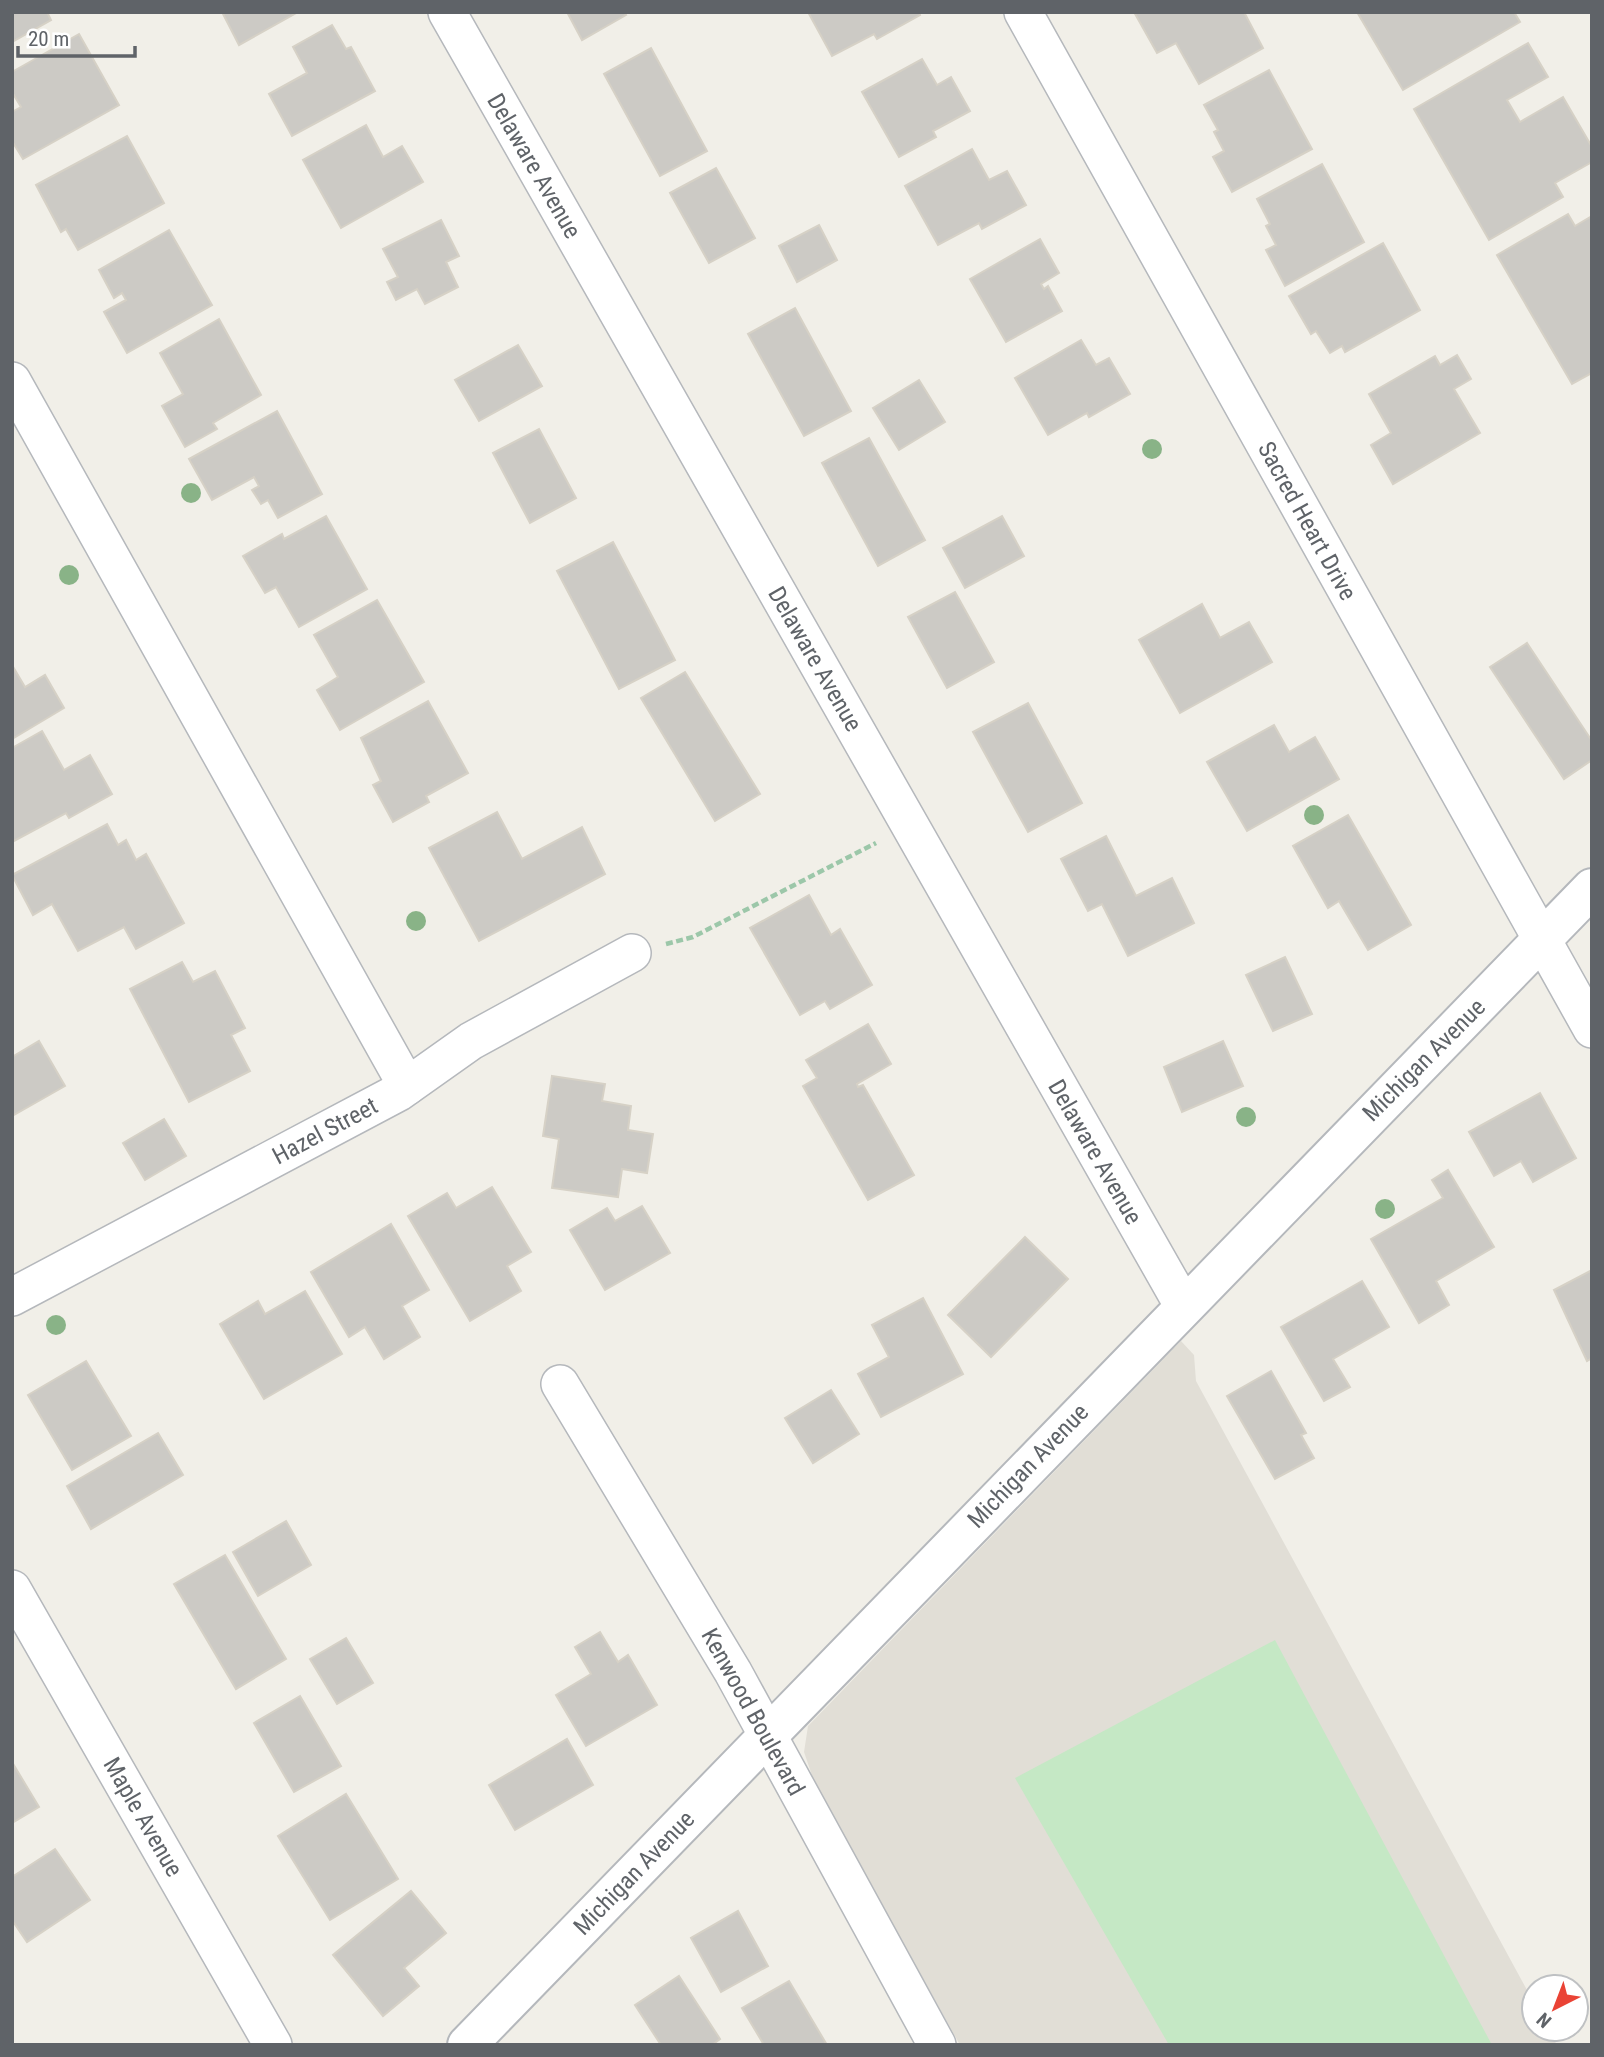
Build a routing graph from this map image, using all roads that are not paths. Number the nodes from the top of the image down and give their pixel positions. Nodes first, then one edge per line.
1 (447, 12) edge
2 (1023, 12) edge
3 (12, 381) edge
4 (1592, 888) edge
5 (1542, 940) junction
6 (632, 953) road end
7 (1592, 1029) edge
8 (407, 1086) junction
9 (12, 1297) edge
10 (1184, 1305) junction
11 (560, 1384) dead end
12 (12, 1589) edge
13 (767, 1736) junction
14 (273, 2045) edge
15 (467, 2045) edge
16 (937, 2045) edge

1 - 10 street, Delaware Avenue
2 - 5 street, Sacred Heart Drive
3 - 8 street
4 - 5 street, Michigan Avenue
5 - 7 street, Sacred Heart Drive
5 - 10 street, Michigan Avenue
6 - 8 street, Hazel Street
8 - 9 street, Hazel Street
10 - 13 street, Michigan Avenue
11 - 13 street, Kenwood Boulevard
12 - 14 street, Maple Avenue
13 - 15 street, Michigan Avenue
13 - 16 street, Kenwood Boulevard

